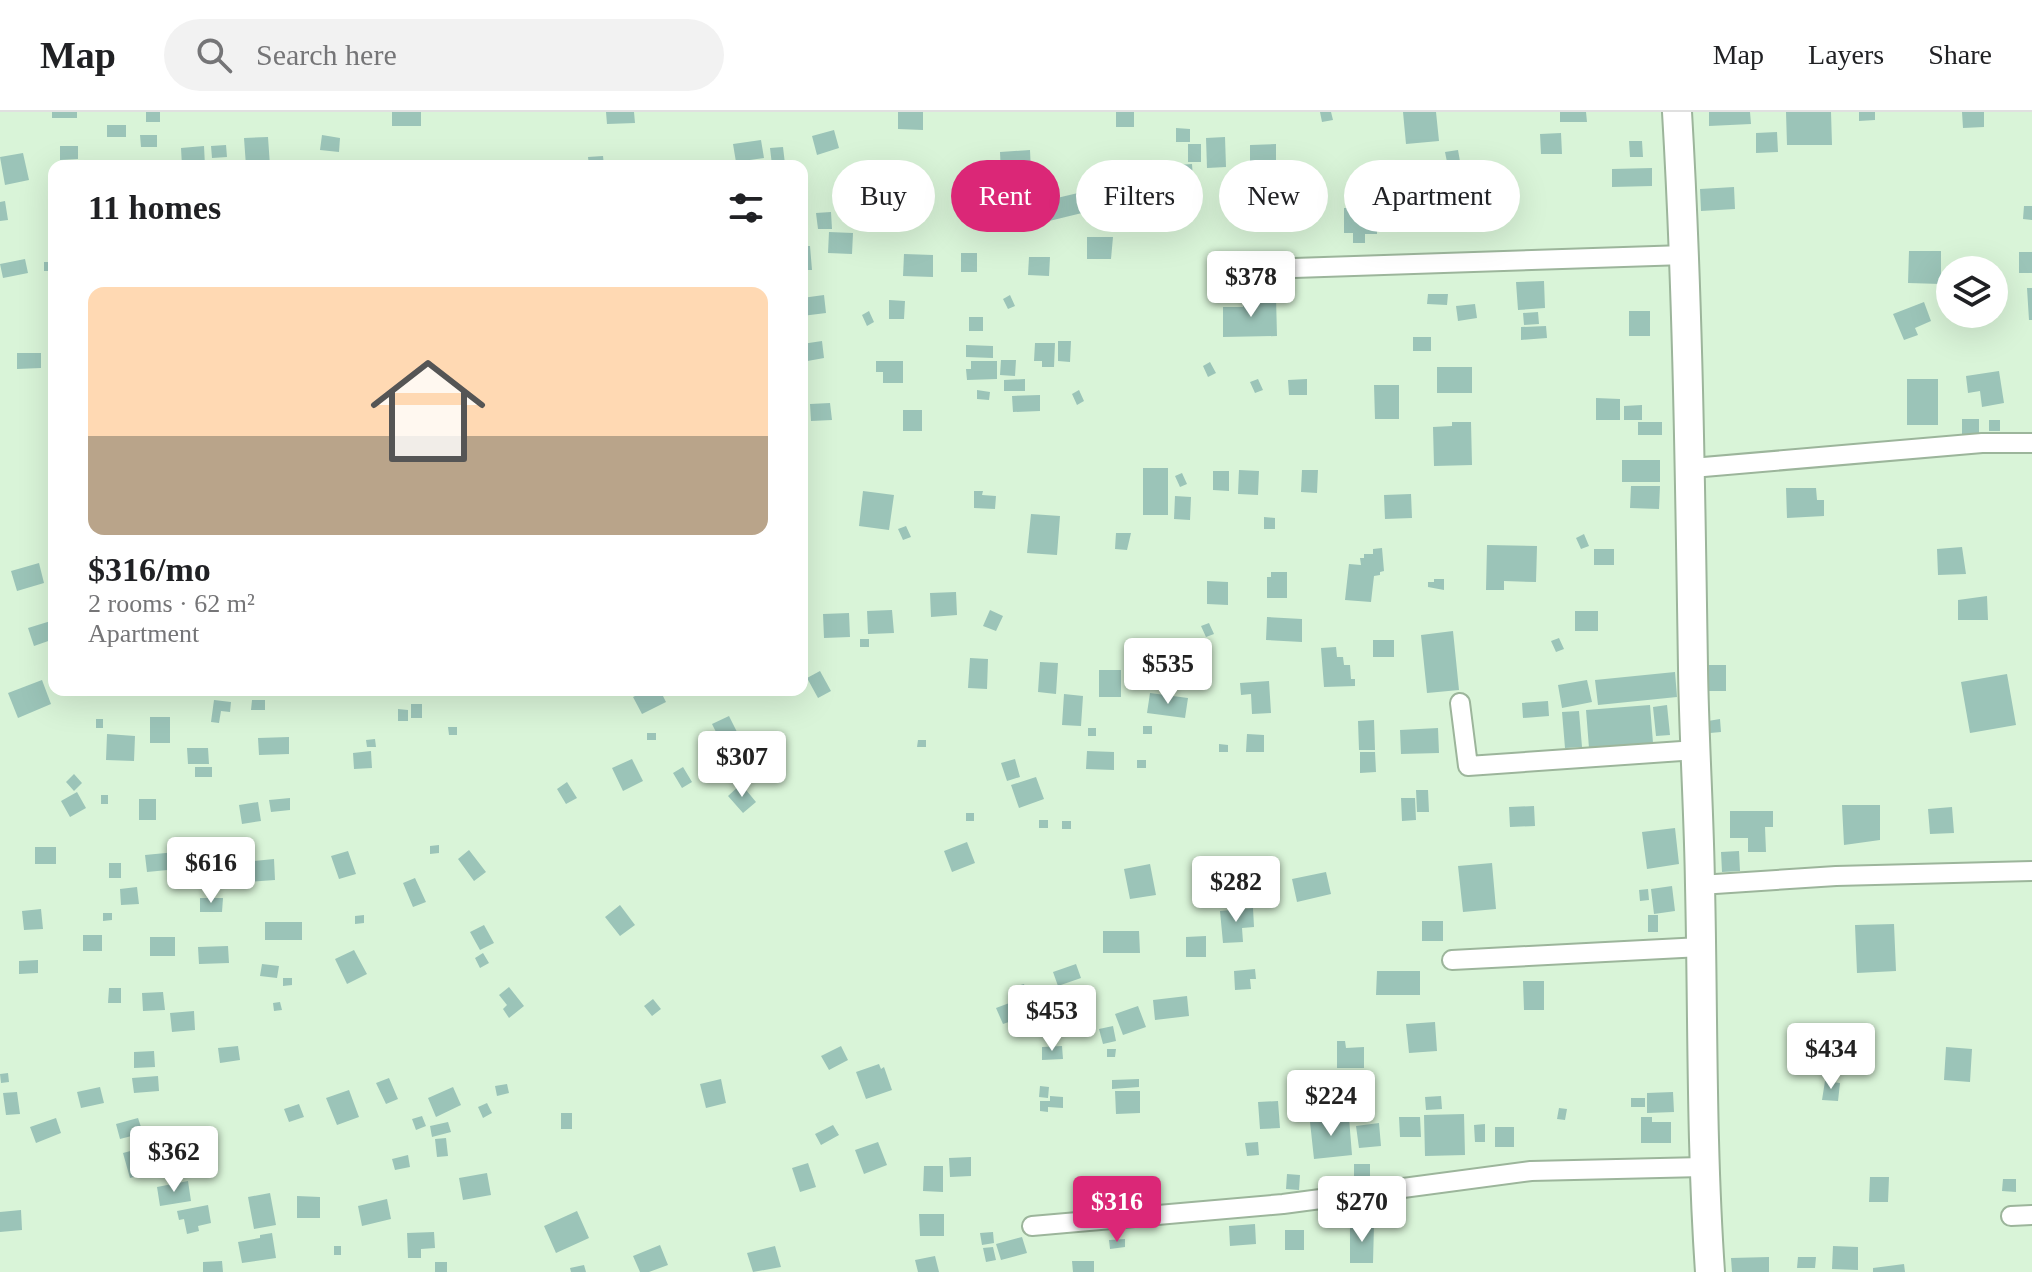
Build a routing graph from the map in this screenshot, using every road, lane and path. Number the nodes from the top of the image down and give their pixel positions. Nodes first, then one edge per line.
1 (1677, 112) edge
2 (1685, 255) junction
3 (1294, 268) dead end
4 (2032, 443) edge
5 (1692, 468) junction
6 (1460, 703) dead end
7 (1696, 750) junction
8 (2032, 871) edge
9 (1700, 885) junction
10 (1701, 947) junction
11 (1452, 960) dead end
12 (1703, 1167) junction
13 (2032, 1215) edge
14 (2011, 1216) dead end
15 (1032, 1226) dead end
16 (1710, 1272) edge

1 - 2 highway
2 - 3 street
2 - 5 highway
4 - 5 street
5 - 7 highway
6 - 7 street
7 - 9 highway
8 - 9 street
9 - 10 highway
10 - 11 street
10 - 12 highway
12 - 15 street
12 - 16 highway
13 - 14 street

